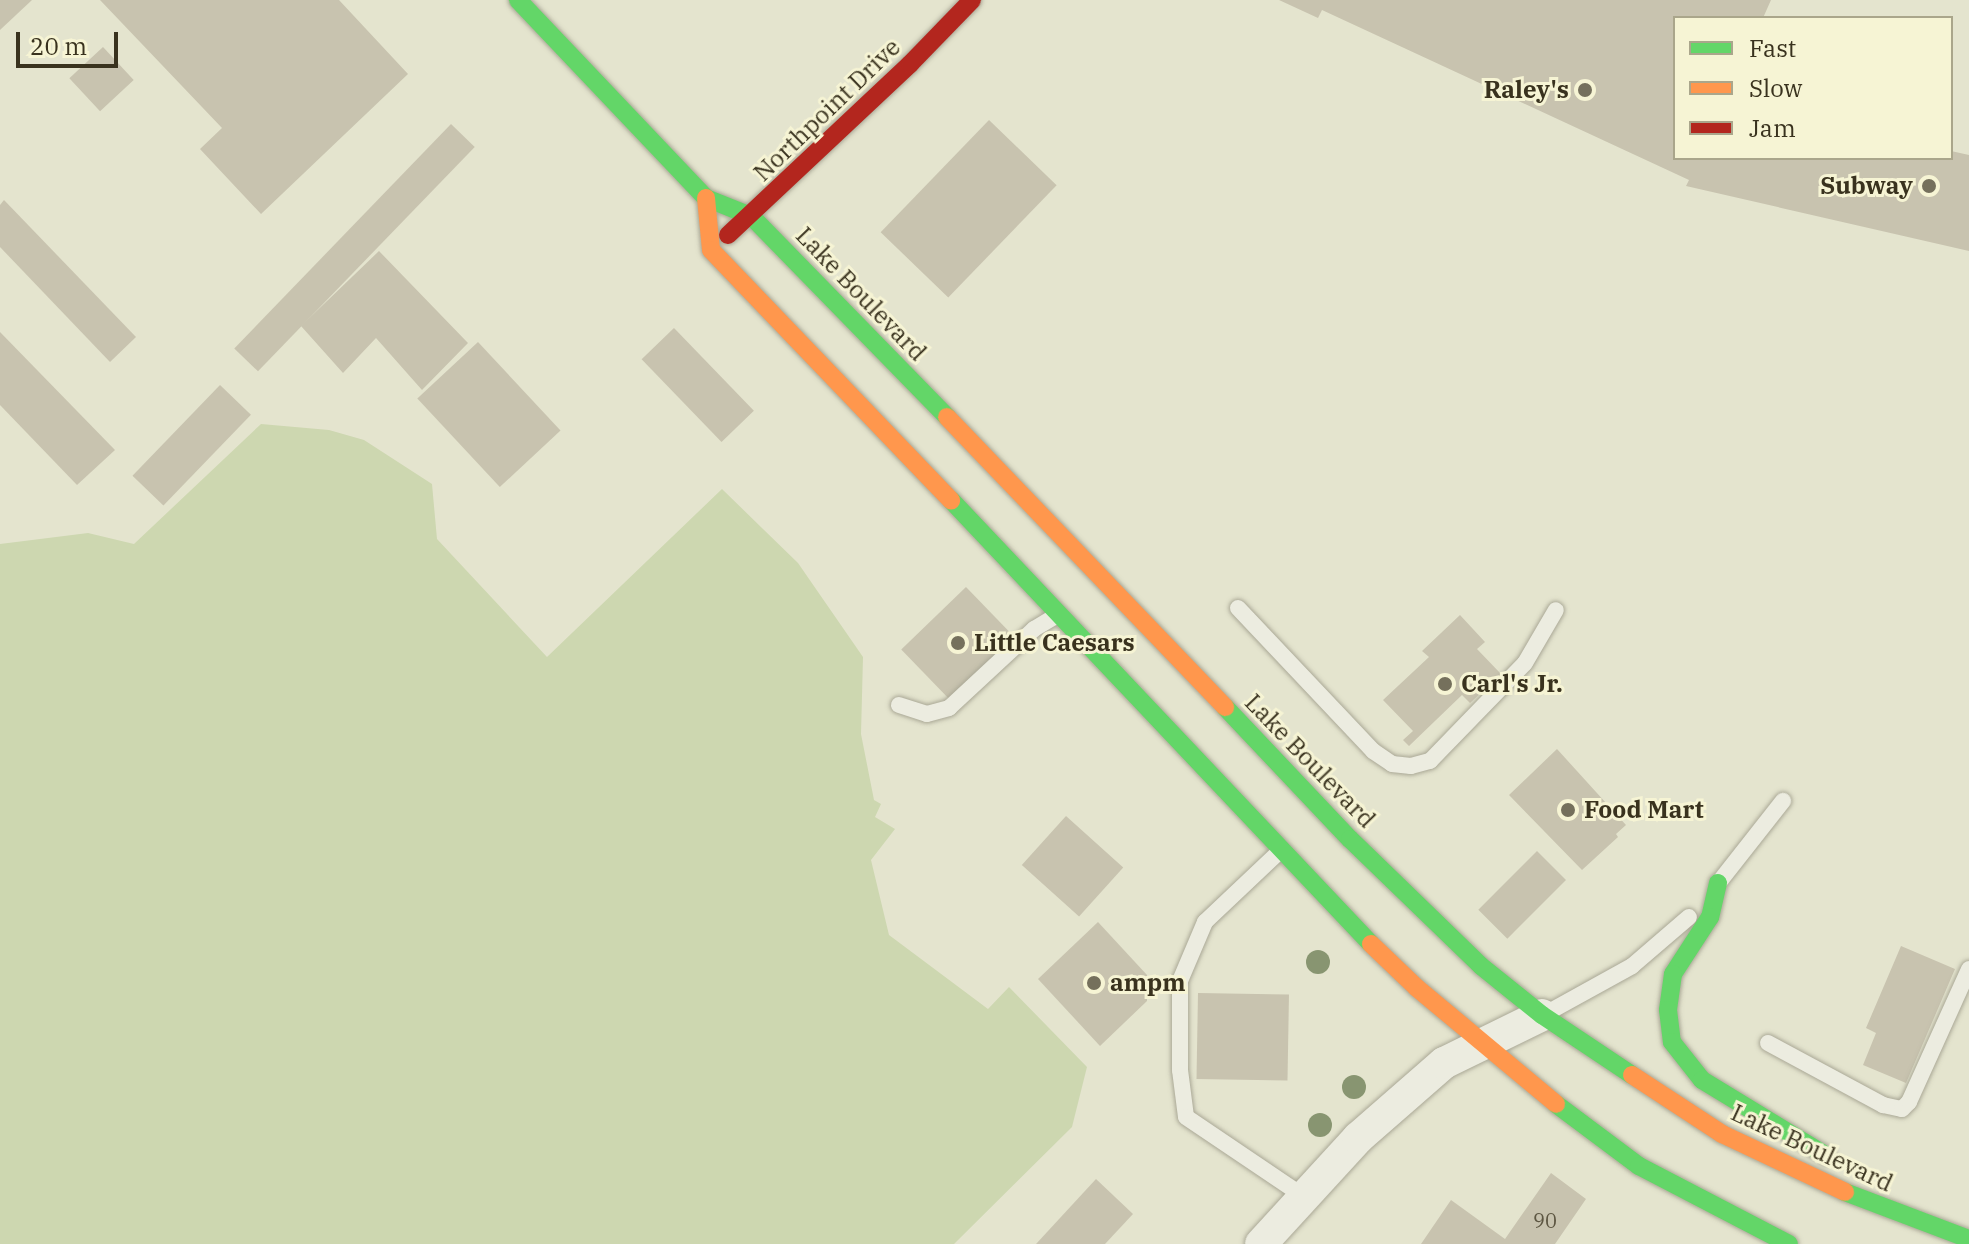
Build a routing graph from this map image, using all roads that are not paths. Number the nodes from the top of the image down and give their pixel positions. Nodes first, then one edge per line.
1 (518, 0) edge
2 (972, 0) edge
3 (706, 198) junction
4 (751, 216) junction
5 (711, 250) junction
6 (877, 423) junction
7 (915, 430) dead end
8 (1022, 523) dead end
9 (1059, 533) junction
10 (1042, 594) junction
11 (1238, 608) dead end
12 (1556, 610) dead end
13 (1059, 614) junction
14 (1109, 637) dead end
15 (1180, 659) junction
16 (1152, 664) dead end
17 (899, 705) dead end
18 (1195, 727) dead end
19 (1174, 734) junction
20 (1783, 801) dead end
21 (1298, 816) dead end
22 (1350, 839) junction
23 (1281, 850) junction
24 (1718, 883) junction
25 (1969, 969) edge
26 (1542, 1015) junction
27 (1768, 1043) dead end
28 (1483, 1045) junction
29 (1303, 1196) junction
30 (1884, 1208) junction
31 (1969, 1239) edge
32 (1261, 1244) edge
33 (1789, 1244) edge

1 - 3 main road, Lake Boulevard
2 - 4 main road, Northpoint Drive
3 - 4 main road, Lake Boulevard
3 - 5 main road
4 - 5 main road, Northpoint Drive
4 - 9 main road, Lake Boulevard
5 - 6 main road
6 - 7 main road
6 - 10 main road
8 - 9 main road
9 - 15 main road, Lake Boulevard
10 - 13 main road
10 - 14 main road
11 - 12 lane
13 - 17 lane
13 - 19 main road
15 - 16 main road
15 - 22 main road, Lake Boulevard
18 - 19 main road
19 - 23 main road
20 - 24 lane
21 - 22 main road
22 - 26 main road, Lake Boulevard
23 - 28 main road
23 - 29 lane
24 - 26 lane
24 - 30 main road
25 - 27 lane
26 - 28 street
26 - 30 main road, Lake Boulevard
28 - 29 street
28 - 33 main road
29 - 32 street
30 - 31 main road, Lake Boulevard

